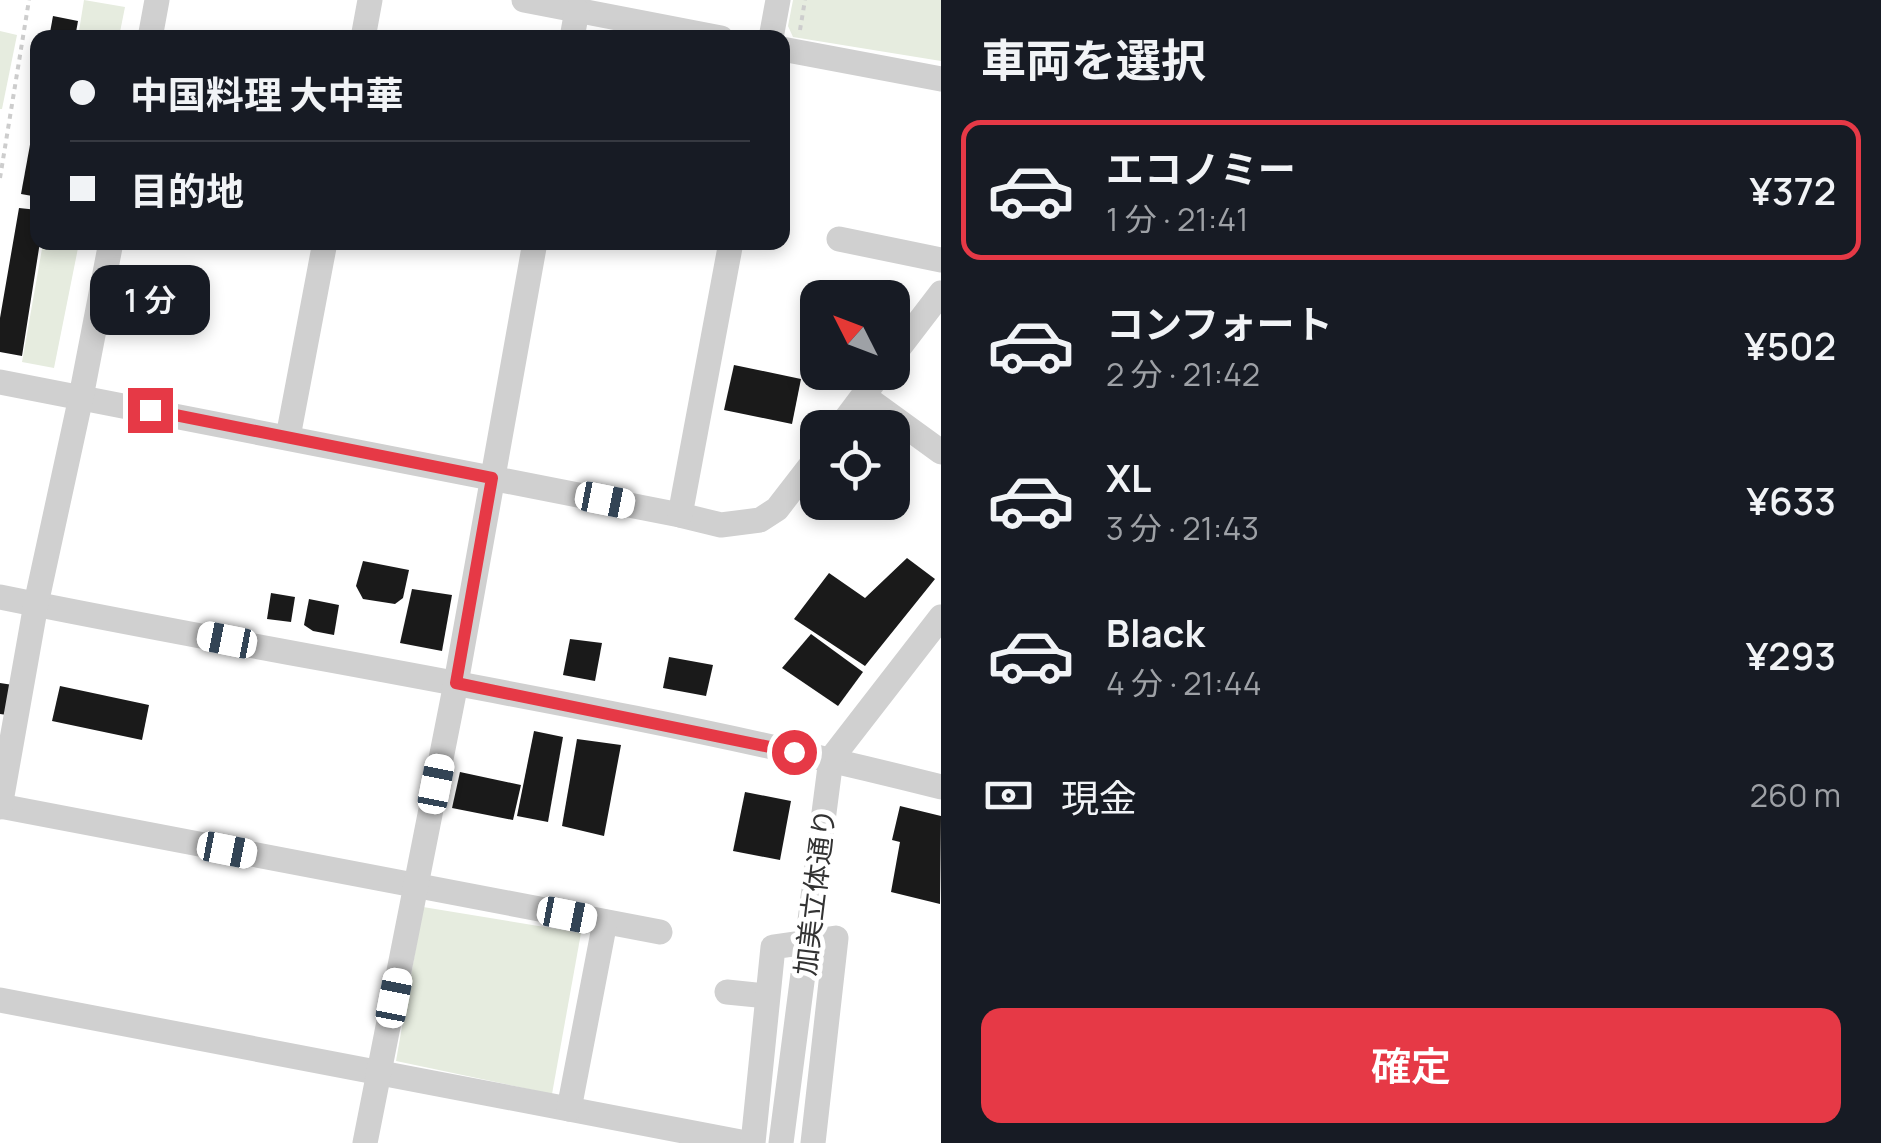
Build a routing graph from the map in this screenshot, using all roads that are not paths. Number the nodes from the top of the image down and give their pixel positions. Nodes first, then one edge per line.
1 (157, 0) edge
2 (370, 0) edge
3 (524, 0) edge
4 (778, 0) edge
5 (577, 10) junction
6 (151, 30) edge
7 (364, 30) edge
8 (573, 30) edge
9 (680, 30) edge
10 (772, 30) edge
11 (790, 50) edge
12 (941, 80) edge
13 (839, 239) dead end
14 (109, 250) edge
15 (323, 250) edge
16 (534, 250) edge
17 (730, 250) edge
18 (941, 260) edge
19 (941, 293) edge
20 (910, 333) edge
21 (0, 382) edge
22 (868, 390) edge
23 (864, 396) junction
24 (81, 397) junction
25 (853, 410) edge
26 (288, 437) junction
27 (941, 452) edge
28 (492, 478) junction
29 (800, 479) edge
30 (680, 515) junction
31 (0, 597) edge
32 (36, 604) junction
33 (941, 617) edge
34 (456, 683) junction
35 (831, 759) junction
36 (941, 787) edge
37 (0, 807) edge
38 (416, 886) junction
39 (605, 922) junction
40 (660, 932) dead end
41 (808, 941) junction
42 (727, 992) dead end
43 (767, 996) junction
44 (0, 1000) edge
45 (378, 1073) junction
46 (569, 1109) junction
47 (365, 1143) edge
48 (749, 1143) edge
49 (781, 1143) edge
50 (813, 1143) edge

1 - 6 street
2 - 7 street
3 - 5 street
4 - 10 street
5 - 8 street
5 - 9 street
11 - 12 street
13 - 18 street
14 - 24 street
15 - 26 street
16 - 28 street
17 - 30 street
19 - 20 street
21 - 24 street
22 - 23 street
23 - 25 street
23 - 27 street
24 - 26 street
24 - 32 street
26 - 28 street
28 - 30 street
28 - 34 street
29 - 30 street
31 - 32 street
32 - 34 street
32 - 37 street
33 - 35 street
34 - 35 street
34 - 38 street
35 - 36 street
35 - 41 street, 加美立体通り
37 - 38 street
38 - 39 street
38 - 45 street
39 - 40 street
39 - 46 street
41 - 43 street
41 - 49 street, 加美立体通り
41 - 50 street
42 - 43 street
43 - 48 street
44 - 45 street
45 - 46 street
45 - 47 street
46 - 48 street

